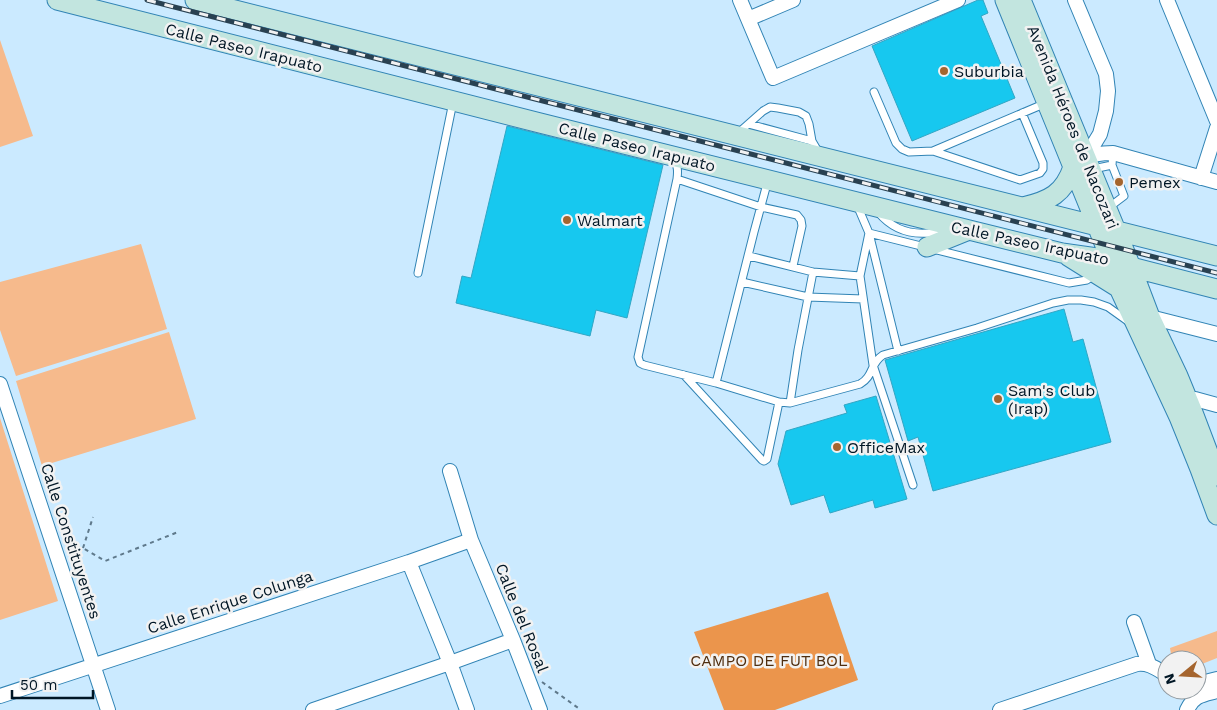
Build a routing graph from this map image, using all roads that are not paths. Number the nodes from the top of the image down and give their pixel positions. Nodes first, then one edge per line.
1 (57, 0) edge
2 (195, 0) edge
3 (740, 0) edge
4 (793, 0) edge
5 (958, 0) edge
6 (1005, 0) edge
7 (1021, 0) edge
8 (1075, 0) edge
9 (1167, 0) edge
10 (748, 19) junction
11 (874, 92) dead end
12 (454, 101) junction
13 (1046, 103) junction
14 (1022, 113) junction
15 (1217, 121) edge
16 (1217, 128) edge
17 (742, 130) junction
18 (812, 141) junction
19 (933, 151) junction
20 (671, 156) junction
21 (822, 157) junction
22 (1112, 159) junction
23 (1083, 164) junction
24 (1201, 178) junction
25 (677, 179) junction
26 (768, 180) junction
27 (1217, 182) edge
28 (865, 204) junction
29 (761, 207) junction
30 (1023, 208) junction
31 (1107, 209) junction
32 (1096, 226) junction
33 (962, 228) junction
34 (1116, 231) junction
35 (869, 233) junction
36 (927, 247) junction
37 (1062, 253) junction
38 (748, 256) junction
39 (1217, 256) edge
40 (1111, 260) junction
41 (793, 266) junction
42 (1131, 267) junction
43 (813, 272) junction
44 (418, 273) dead end
45 (1096, 274) junction
46 (860, 276) junction
47 (742, 282) junction
48 (1120, 288) junction
49 (1217, 289) edge
50 (808, 296) junction
51 (863, 299) junction
52 (1144, 323) junction
53 (1217, 334) edge
54 (898, 351) junction
55 (874, 365) junction
56 (684, 375) junction
57 (716, 383) junction
58 (0, 384) edge
59 (1196, 399) dead end
60 (780, 402) junction
61 (790, 403) junction
62 (1217, 405) edge
63 (450, 471) dead end
64 (1217, 476) edge
65 (912, 485) dead end
66 (1217, 516) edge
67 (471, 540) junction
68 (409, 562) junction
69 (1134, 622) dead end
70 (513, 640) junction
71 (450, 664) junction
72 (1149, 664) junction
73 (94, 665) junction
74 (1157, 668) edge
75 (1217, 691) edge
76 (0, 696) edge
77 (108, 710) edge
78 (313, 710) edge
79 (467, 710) edge
80 (540, 710) edge
81 (1000, 710) edge
82 (1187, 710) edge

1 - 12 main road, Calle Paseo Irapuato
2 - 17 main road, Calle Paseo Irapuato
3 - 10 street
4 - 10 street
5 - 10 street
6 - 13 main road, Avenida Héroes de Nacozari
7 - 23 main road, Avenida Héroes de Nacozari
8 - 23 street
9 - 15 street
11 - 19 lane
12 - 20 main road, Calle Paseo Irapuato
12 - 44 lane
13 - 14 lane
13 - 23 main road, Avenida Héroes de Nacozari
14 - 19 lane
14 - 19 lane
16 - 24 street
17 - 18 lane
17 - 18 lane
17 - 21 main road, Calle Paseo Irapuato
18 - 21 lane
20 - 25 lane
20 - 26 main road, Calle Paseo Irapuato
21 - 30 main road, Calle Paseo Irapuato
22 - 23 street
22 - 24 street
22 - 31 lane
23 - 30 main road
23 - 31 main road, Avenida Héroes de Nacozari
23 - 32 main road, Avenida Héroes de Nacozari
24 - 27 street
25 - 29 lane
25 - 56 lane
26 - 28 main road, Calle Paseo Irapuato
26 - 29 lane
28 - 33 main road, Calle Paseo Irapuato
28 - 35 lane
29 - 38 lane
29 - 41 lane
30 - 32 main road, Calle Paseo Irapuato
31 - 34 main road, Avenida Héroes de Nacozari
32 - 34 main road, Calle Paseo Irapuato
32 - 40 main road, Avenida Héroes de Nacozari
33 - 36 main road
33 - 37 main road, Calle Paseo Irapuato
34 - 39 main road, Calle Paseo Irapuato
34 - 42 main road, Avenida Héroes de Nacozari
35 - 36 lane
35 - 46 lane
35 - 54 lane
36 - 45 lane
37 - 40 main road, Calle Paseo Irapuato
37 - 45 main road
38 - 41 lane
38 - 47 lane
40 - 42 main road, Calle Paseo Irapuato
40 - 45 lane
40 - 48 main road, Avenida Héroes de Nacozari
41 - 43 lane
42 - 49 main road, Calle Paseo Irapuato
42 - 52 main road, Avenida Héroes de Nacozari
43 - 46 lane
43 - 50 lane
45 - 48 main road
46 - 51 lane
47 - 50 lane
47 - 57 lane
48 - 52 main road, Avenida Héroes de Nacozari
50 - 51 lane
50 - 61 lane
51 - 55 lane
52 - 53 street
52 - 54 lane
52 - 64 main road
52 - 66 main road, Avenida Héroes de Nacozari
54 - 55 lane
55 - 61 lane
55 - 65 lane
56 - 57 lane
56 - 60 lane
57 - 60 lane
58 - 73 street, Calle Constituyentes
59 - 62 street
60 - 61 lane
63 - 67 street, Calle del Rosal
67 - 68 street, Calle Enrique Colunga
67 - 70 street, Calle del Rosal
68 - 71 street
68 - 73 street, Calle Enrique Colunga
69 - 72 street
70 - 71 street
70 - 80 street, Calle del Rosal
71 - 78 street
71 - 79 street
72 - 74 street
72 - 81 street
73 - 76 street, Calle Enrique Colunga
73 - 77 street, Calle Constituyentes
75 - 82 street

